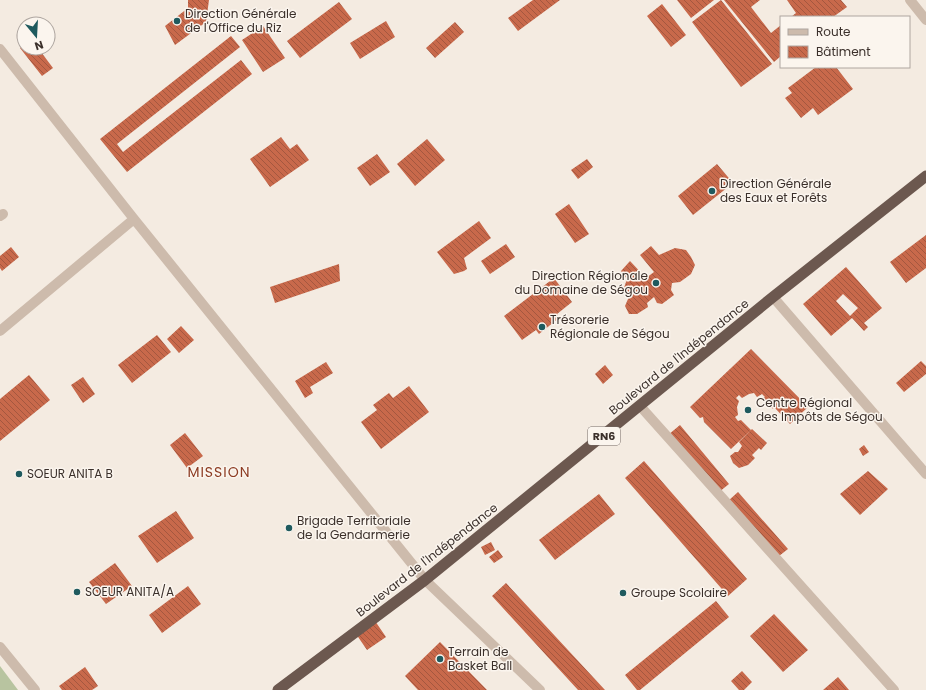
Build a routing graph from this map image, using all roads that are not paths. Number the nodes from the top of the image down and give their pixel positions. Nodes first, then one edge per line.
1 (910, 0) edge
2 (926, 20) edge
3 (0, 49) edge
4 (926, 176) edge
5 (134, 219) junction
6 (773, 297) junction
7 (0, 331) edge
8 (640, 406) junction
9 (926, 474) edge
10 (425, 580) junction
11 (0, 647) edge
12 (34, 690) edge
13 (278, 690) edge
14 (540, 690) edge
15 (894, 690) edge

1 - 2 street
3 - 5 street
4 - 6 highway, Boulevard de l'Indépendance / RN6
5 - 7 street
5 - 10 street
6 - 8 highway, Boulevard de l'Indépendance / RN6
6 - 9 street
8 - 10 highway, Boulevard de l'Indépendance / RN6
8 - 15 street
10 - 13 highway, Boulevard de l'Indépendance / RN6
10 - 14 street
11 - 12 street

